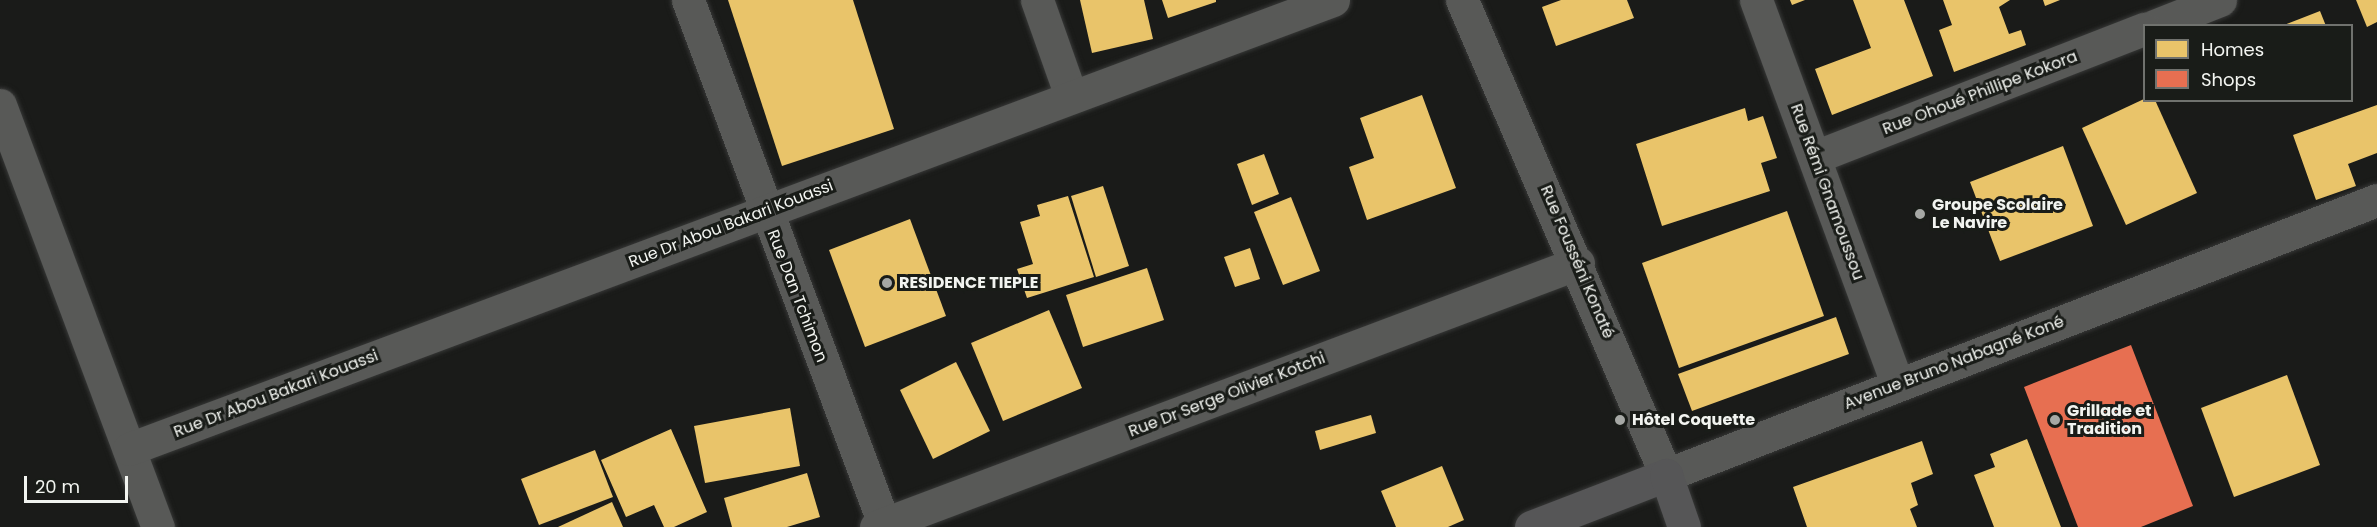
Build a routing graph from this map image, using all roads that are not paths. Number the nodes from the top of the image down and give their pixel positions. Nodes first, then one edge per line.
1 (688, 0) edge
2 (1037, 0) edge
3 (1333, 0) edge
4 (1462, 0) edge
5 (1756, 0) edge
6 (2220, 0) edge
7 (2159, 24) edge
8 (2143, 30) edge
9 (1071, 96) junction
10 (0, 105) edge
11 (1815, 157) junction
12 (2377, 200) edge
13 (765, 211) junction
14 (1578, 263) junction
15 (1898, 385) junction
16 (129, 449) junction
17 (1666, 475) junction
18 (880, 526) edge
19 (158, 527) edge
20 (1531, 527) edge
21 (1684, 527) edge

1 - 13 street, Rue Dan Tchimon
2 - 9 street
3 - 9 street, Rue Dr Abou Bakari Kouassi
4 - 14 street, Rue Fousséni Konaté
5 - 11 street, Rue Rémi Gnamoussou
6 - 7 street
8 - 11 street, Rue Ohoué Phillipe Kokora
9 - 13 street, Rue Dr Abou Bakari Kouassi
10 - 16 street
11 - 15 street, Rue Rémi Gnamoussou
12 - 15 street, Avenue Bruno Nabagné Koné
13 - 16 street, Rue Dr Abou Bakari Kouassi
13 - 18 street, Rue Dan Tchimon
14 - 17 street, Rue Fousséni Konaté
14 - 18 street, Rue Dr Serge Olivier Kotchi
15 - 17 street, Avenue Bruno Nabagné Koné
16 - 19 street
17 - 20 main road, Avenue Bruno Nabagné Koné
17 - 21 main road, Rue Fousséni Konaté

